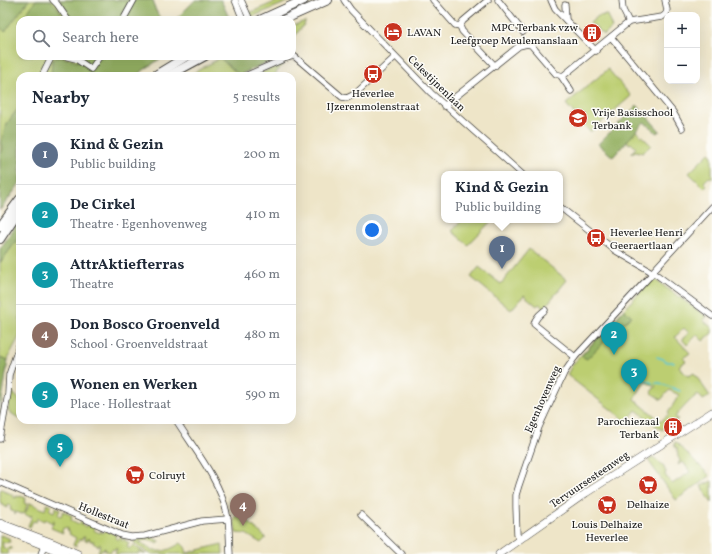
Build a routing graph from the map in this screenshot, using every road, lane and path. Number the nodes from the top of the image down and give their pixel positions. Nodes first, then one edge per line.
1 (53, 0) edge
2 (134, 0) edge
3 (235, 0) edge
4 (241, 0) edge
5 (304, 0) edge
6 (328, 0) edge
7 (344, 0) edge
8 (433, 0) edge
9 (488, 0) edge
10 (498, 0) edge
11 (551, 0) edge
12 (622, 0) edge
13 (665, 0) edge
14 (565, 5) dead end
15 (667, 12) edge
16 (65, 16) edge
17 (126, 16) edge
18 (242, 16) edge
19 (248, 16) edge
20 (269, 16) edge
21 (292, 16) edge
22 (664, 16) edge
23 (566, 20) junction
24 (629, 22) junction
25 (460, 26) junction
26 (523, 32) dead end
27 (611, 38) junction
28 (596, 51) junction
29 (296, 57) edge
30 (395, 57) junction
31 (50, 60) edge
32 (80, 60) edge
33 (97, 60) edge
34 (180, 60) edge
35 (198, 60) edge
36 (281, 60) edge
37 (495, 66) junction
38 (44, 72) edge
39 (161, 72) edge
40 (175, 72) edge
41 (254, 72) edge
42 (561, 76) junction
43 (571, 91) dead end
44 (444, 106) junction
45 (682, 128) dead end
46 (519, 171) edge
47 (16, 204) edge
48 (712, 207) edge
49 (563, 209) edge
50 (16, 215) edge
51 (0, 226) edge
52 (0, 239) edge
53 (653, 272) junction
54 (545, 310) dead end
55 (712, 316) edge
56 (16, 355) edge
57 (575, 357) junction
58 (712, 412) edge
59 (179, 424) edge
60 (0, 439) edge
61 (0, 482) edge
62 (361, 515) dead end
63 (228, 519) junction
64 (0, 523) edge
65 (0, 528) edge
66 (520, 539) junction
67 (44, 546) junction
68 (41, 554) edge
69 (65, 554) edge
70 (78, 554) edge
71 (230, 554) edge
72 (401, 554) edge
73 (499, 554) edge

1 - 16 street
2 - 17 street
3 - 18 street
4 - 19 street
5 - 20 highway
6 - 21 highway
7 - 30 street, Celestijnenlaan
8 - 25 street
9 - 25 street
10 - 26 street
11 - 23 street
12 - 24 street
13 - 15 street
14 - 23 street
22 - 24 street
23 - 28 street
24 - 27 street
25 - 37 street
27 - 28 street
27 - 45 street
28 - 42 street
29 - 30 street
30 - 44 street, Celestijnenlaan
31 - 38 street
32 - 33 street
34 - 39 highway
35 - 40 highway
36 - 41 street
37 - 42 street
37 - 44 street
42 - 43 street
44 - 46 street, Celestijnenlaan
47 - 51 highway
48 - 53 street, Egenhovenweg
49 - 53 street
50 - 52 highway
53 - 55 street
53 - 57 street, Egenhovenweg
54 - 57 street
56 - 60 street
57 - 66 street, Egenhovenweg
58 - 66 main road, Tervuursesteenweg
59 - 63 street
61 - 63 street, Hollestraat
62 - 72 street
63 - 71 street
64 - 70 main road
65 - 67 main road
66 - 73 main road, Tervuursesteenweg
67 - 68 street
67 - 69 main road

